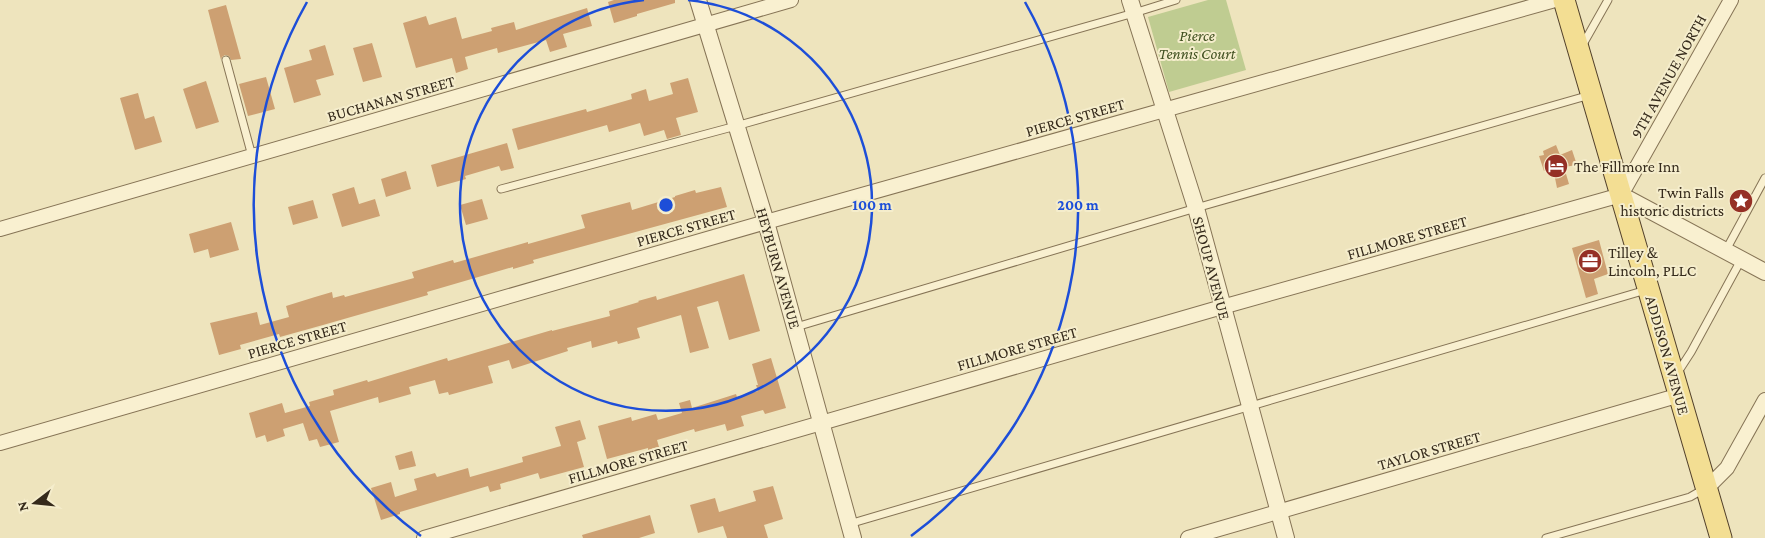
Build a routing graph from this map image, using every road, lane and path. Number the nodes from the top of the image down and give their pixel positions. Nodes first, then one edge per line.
1 (698, 0) edge
2 (791, 0) edge
3 (1176, 0) edge
4 (1556, 0) edge
5 (1564, 0) edge
6 (1608, 0) edge
7 (1731, 0) edge
8 (1132, 7) edge
9 (705, 25) junction
10 (1579, 50) junction
11 (226, 60) dead end
12 (1592, 95) junction
13 (1164, 110) junction
14 (736, 126) junction
15 (252, 156) junction
16 (1765, 178) edge
17 (501, 190) dead end
18 (1621, 195) junction
19 (1196, 208) junction
20 (766, 222) junction
21 (0, 229) edge
22 (1725, 251) junction
23 (1741, 259) junction
24 (1765, 272) edge
25 (1649, 290) junction
26 (1222, 307) junction
27 (796, 327) junction
28 (1677, 386) junction
29 (1765, 400) edge
30 (1250, 407) junction
31 (821, 424) junction
32 (0, 443) edge
33 (1707, 488) junction
34 (1278, 512) junction
35 (851, 531) edge
36 (424, 538) edge
37 (1188, 538) edge
38 (1286, 538) edge
39 (1546, 538) edge
40 (1721, 538) edge

1 - 9 street, HEYBURN AVENUE
2 - 9 street, BUCHANAN STREET
3 - 8 lane
4 - 13 street, PIERCE STREET
5 - 10 main road, ADDISON AVENUE
6 - 10 lane
7 - 18 street, 9TH AVENUE NORTH
8 - 13 street, SHOUP AVENUE
8 - 14 lane
9 - 14 street, HEYBURN AVENUE
9 - 15 street, BUCHANAN STREET
10 - 12 main road, ADDISON AVENUE
11 - 15 lane
12 - 18 main road, ADDISON AVENUE
12 - 19 lane
13 - 19 street, SHOUP AVENUE
13 - 20 street, PIERCE STREET
14 - 17 lane
14 - 20 street, HEYBURN AVENUE
15 - 21 street, BUCHANAN STREET
16 - 22 lane
18 - 22 street
18 - 25 main road, ADDISON AVENUE
18 - 26 street, FILLMORE STREET
19 - 26 street, SHOUP AVENUE
19 - 27 lane
20 - 27 street, HEYBURN AVENUE
20 - 32 street, PIERCE STREET
22 - 23 street
23 - 24 street
23 - 28 lane
25 - 28 main road, ADDISON AVENUE
25 - 30 lane
26 - 30 street, SHOUP AVENUE
26 - 31 street, FILLMORE STREET
27 - 31 street, HEYBURN AVENUE
28 - 33 main road, ADDISON AVENUE
28 - 34 street, TAYLOR STREET
29 - 33 street
30 - 34 street, SHOUP AVENUE
30 - 35 lane
31 - 35 street, HEYBURN AVENUE
31 - 36 street, FILLMORE STREET
33 - 39 lane
33 - 40 main road, ADDISON AVENUE
34 - 37 street, TAYLOR STREET
34 - 38 street, SHOUP AVENUE

